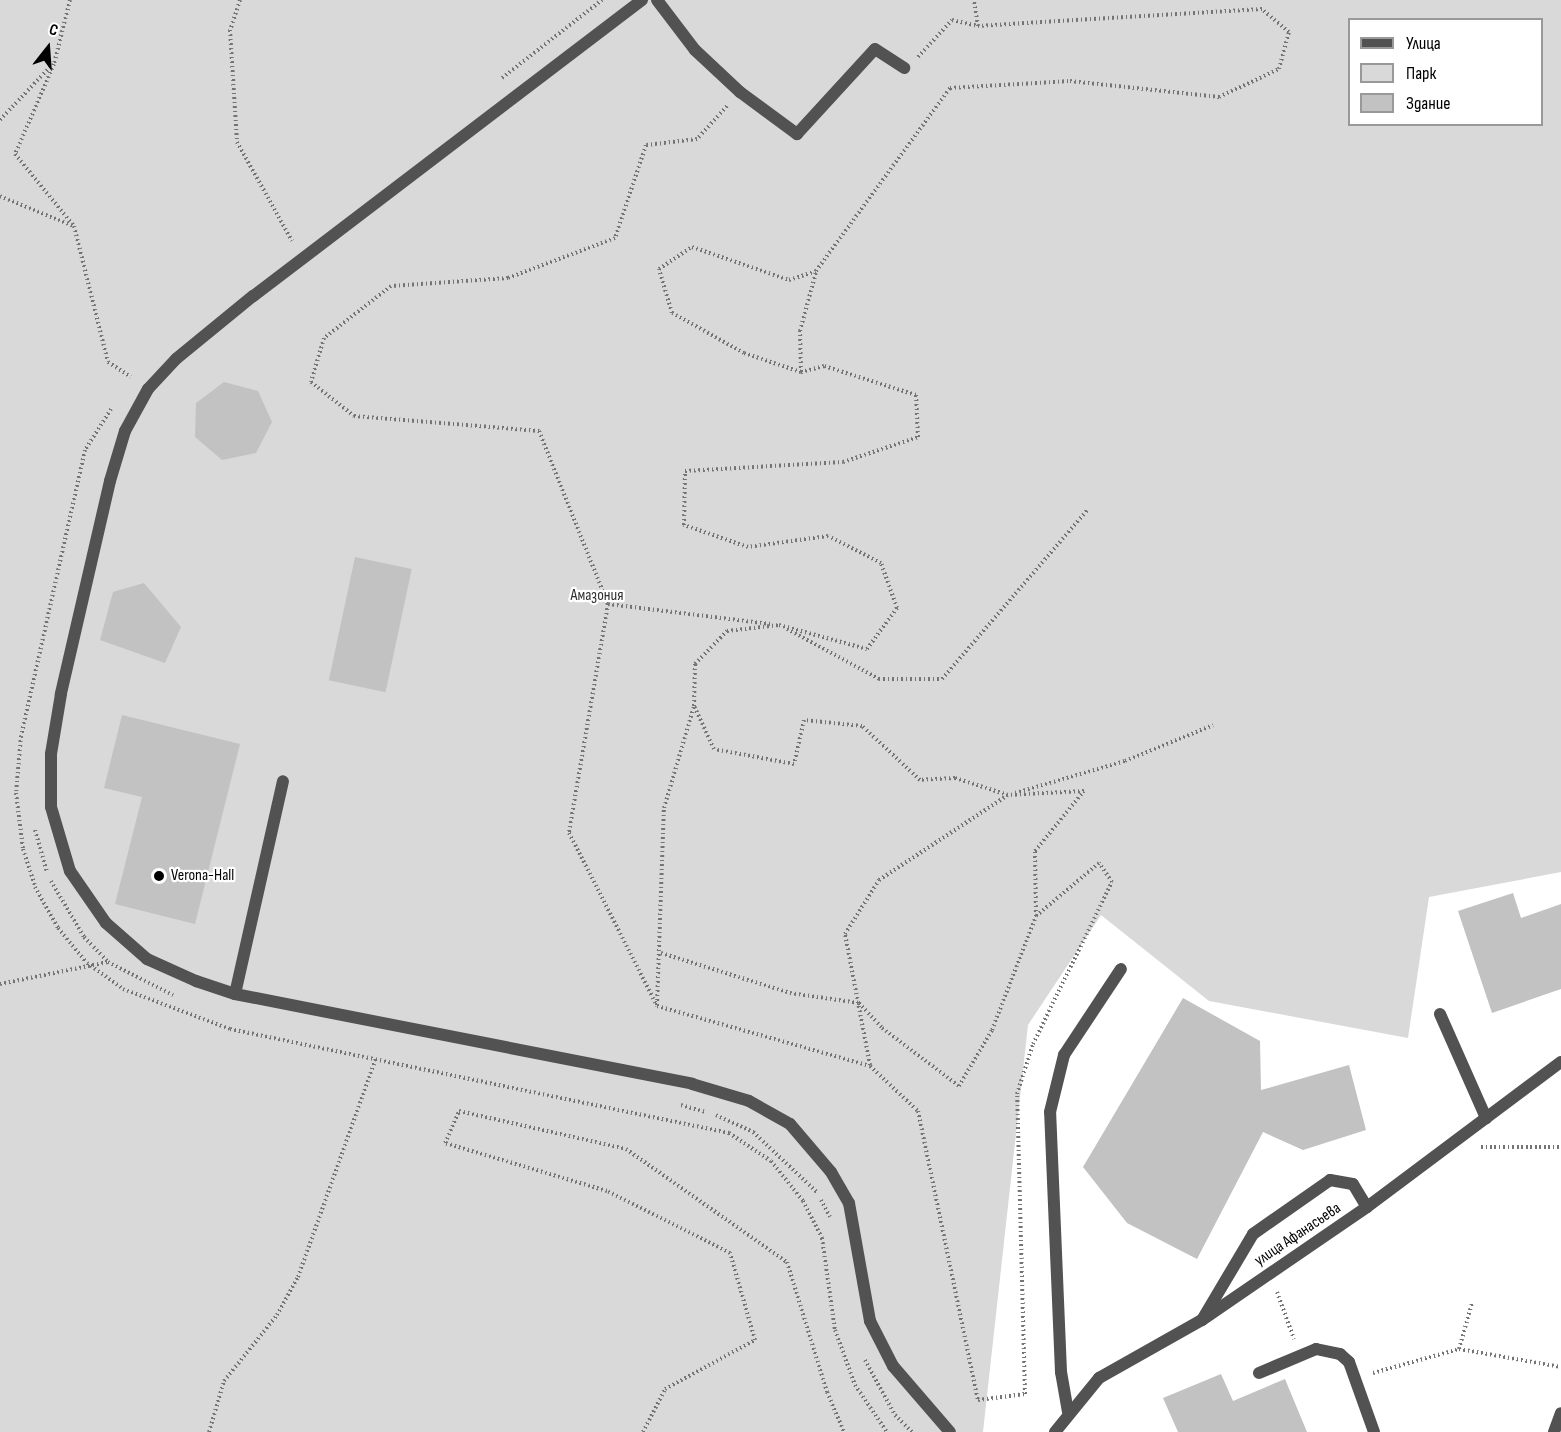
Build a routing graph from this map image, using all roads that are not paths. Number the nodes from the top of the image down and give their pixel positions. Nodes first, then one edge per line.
1 (642, 0) edge
2 (657, 0) edge
3 (904, 68) road end
4 (283, 781) dead end
5 (1121, 969) dead end
6 (235, 994) junction
7 (1440, 1014) dead end
8 (1561, 1062) edge
9 (1486, 1118) junction
10 (1367, 1208) junction
11 (1202, 1320) junction
12 (1259, 1373) dead end
13 (1068, 1412) junction
14 (1561, 1413) edge
15 (950, 1432) edge
16 (1055, 1432) edge
17 (1374, 1432) edge
18 (1554, 1432) edge

1 - 6 street
2 - 3 street
4 - 6 street
5 - 13 street
6 - 15 street
7 - 9 street
8 - 9 street, улица Афанасьева
9 - 10 street, улица Афанасьева
10 - 11 street, улица Афанасьева
10 - 11 street
11 - 13 street, улица Афанасьева
12 - 17 street
13 - 16 street, улица Афанасьева
14 - 18 street

